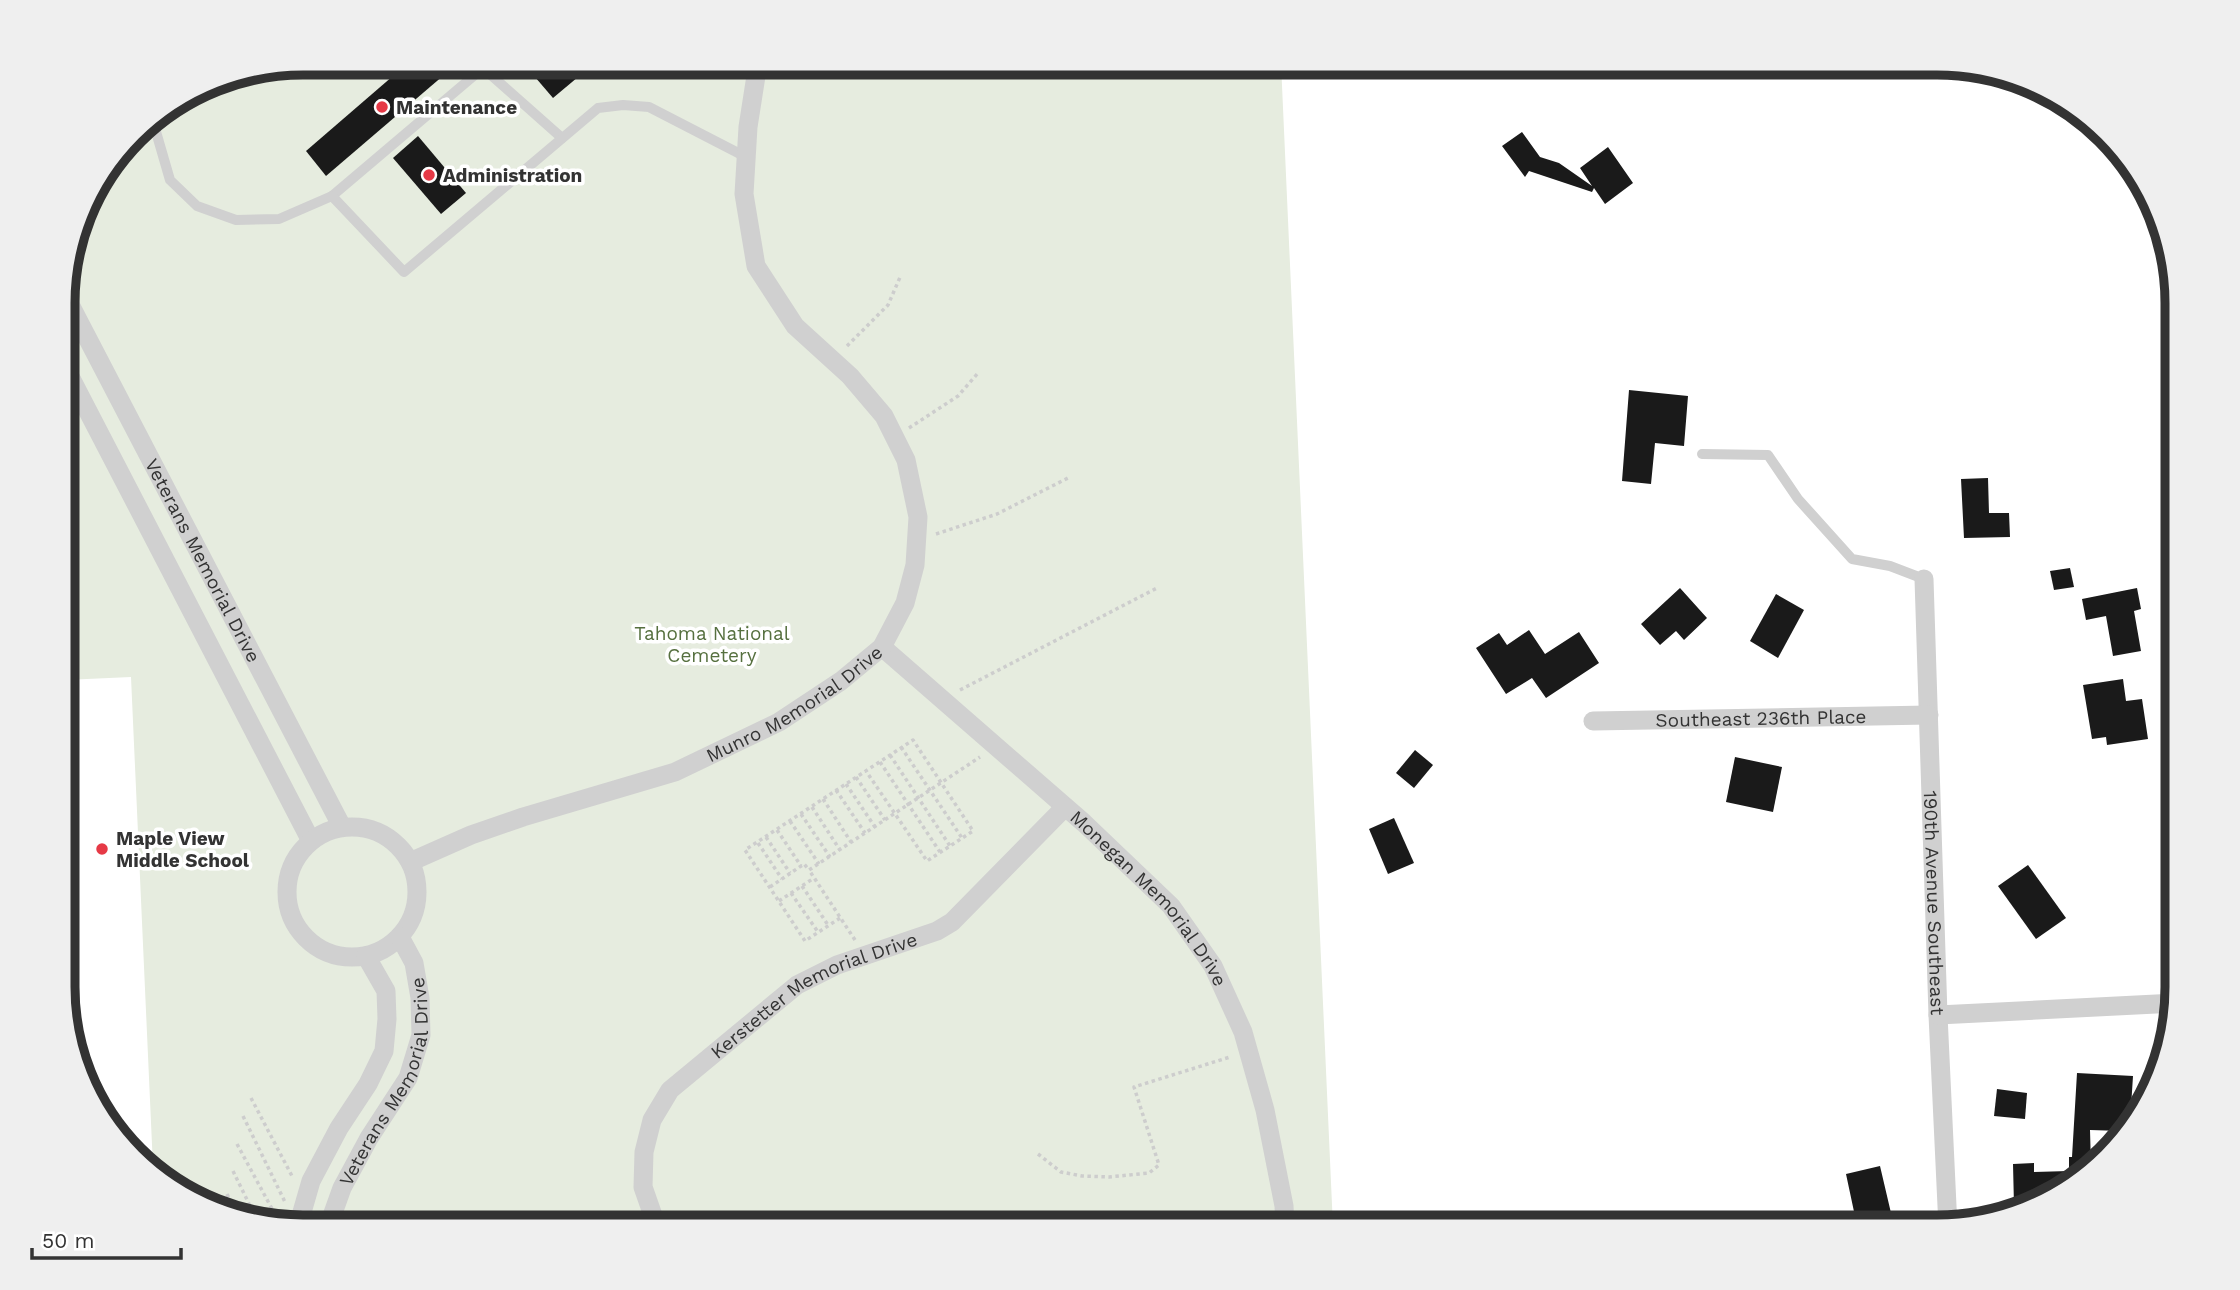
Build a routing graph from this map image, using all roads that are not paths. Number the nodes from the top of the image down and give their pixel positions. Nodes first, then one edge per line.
1 (476, 75) edge
2 (492, 75) edge
3 (756, 75) edge
4 (156, 130) edge
5 (562, 138) junction
6 (746, 157) junction
7 (332, 195) junction
8 (75, 314) edge
9 (75, 386) edge
10 (1702, 454) dead end
11 (1924, 579) joint
12 (882, 647) junction
13 (1929, 715) junction
14 (1593, 721) dead end
15 (1065, 807) junction
16 (342, 827) junction
17 (311, 841) junction
18 (410, 862) junction
19 (400, 937) junction
20 (366, 956) junction
21 (2164, 1004) edge
22 (1938, 1015) junction
23 (298, 1213) edge
24 (1284, 1214) edge
25 (1947, 1214) edge
26 (332, 1215) edge
27 (653, 1215) edge

1 - 7 lane
2 - 5 lane
3 - 6 street, Munro Memorial Drive
4 - 7 lane
5 - 6 lane
5 - 7 lane
6 - 12 street, Munro Memorial Drive
8 - 16 street, Veterans Memorial Drive
9 - 17 street, Veterans Memorial Drive
10 - 11 lane
11 - 13 street, 190th Avenue Southeast
12 - 15 street, Monegan Memorial Drive
12 - 18 street, Munro Memorial Drive
13 - 14 street, Southeast 236th Place
13 - 22 street, 190th Avenue Southeast
15 - 24 street, Monegan Memorial Drive
15 - 27 street, Kerstetter Memorial Drive
16 - 17 street
16 - 18 street
17 - 20 street
18 - 19 street
19 - 20 street
19 - 26 street, Veterans Memorial Drive
20 - 23 street, Veterans Memorial Drive
21 - 22 street
22 - 25 street, 190th Avenue Southeast

